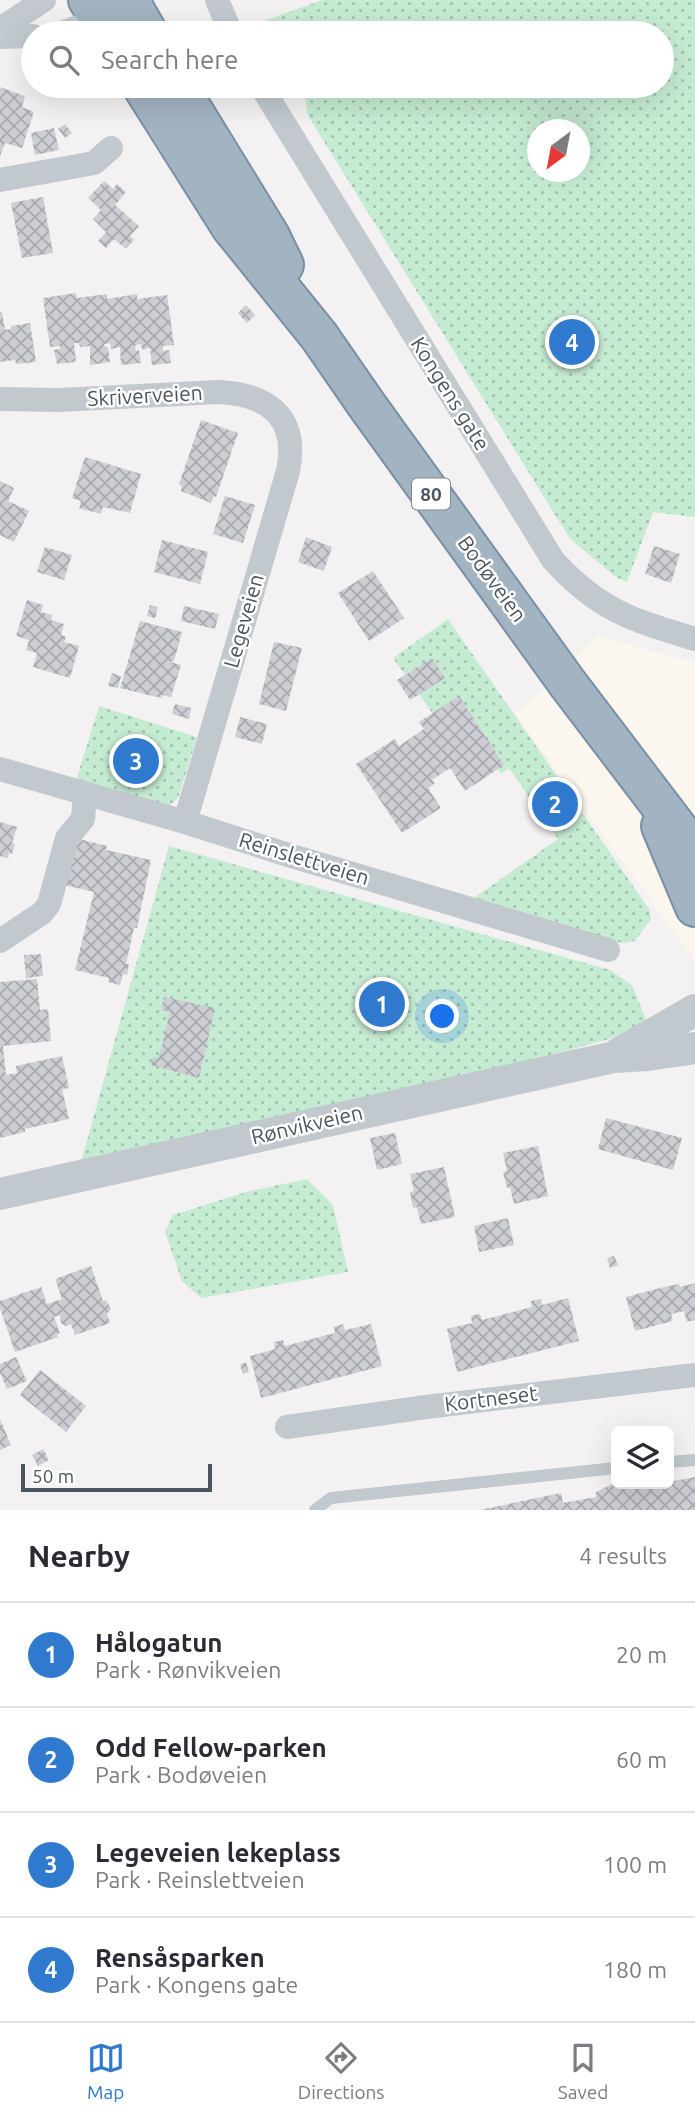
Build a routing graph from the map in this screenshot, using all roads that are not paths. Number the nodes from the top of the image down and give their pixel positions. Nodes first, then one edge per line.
1 (44, 0) edge
2 (225, 2) edge
3 (108, 10) edge
4 (86, 21) edge
5 (127, 21) edge
6 (229, 21) edge
7 (0, 29) edge
8 (21, 36) edge
9 (0, 37) edge
10 (150, 98) edge
11 (185, 98) edge
12 (268, 98) edge
13 (111, 148) dead end
14 (0, 180) edge
15 (319, 336) junction
16 (0, 399) edge
17 (282, 420) joint
18 (695, 639) edge
19 (0, 769) edge
20 (644, 785) junction
21 (85, 795) junction
22 (185, 822) junction
23 (695, 851) edge
24 (695, 907) edge
25 (0, 941) edge
26 (608, 950) dead end
27 (695, 1010) edge
28 (695, 1048) edge
29 (614, 1057) junction
30 (0, 1194) edge
31 (695, 1375) edge
32 (287, 1427) dead end
33 (695, 1460) edge
34 (674, 1462) edge
35 (611, 1469) edge
36 (315, 1510) edge

1 - 7 street
2 - 6 street
3 - 4 street
3 - 5 highway
8 - 9 street
10 - 15 highway, Bodøveien / 80
11 - 15 highway, Bodøveien / 80
12 - 18 street, Kongens gate
13 - 14 street
15 - 20 highway, Bodøveien / 80
16 - 17 street, Skriverveien
17 - 22 street, Legeveien
19 - 21 street, Reinslettveien
20 - 23 highway, Bodøveien / 80
20 - 24 highway, Bodøveien / 80
21 - 22 street, Reinslettveien
21 - 25 street
22 - 26 street, Reinslettveien
27 - 29 street, Rønvikveien
28 - 29 street, Rønvikveien
29 - 30 street, Rønvikveien
31 - 32 street, Kortneset
33 - 34 lane
35 - 36 lane

